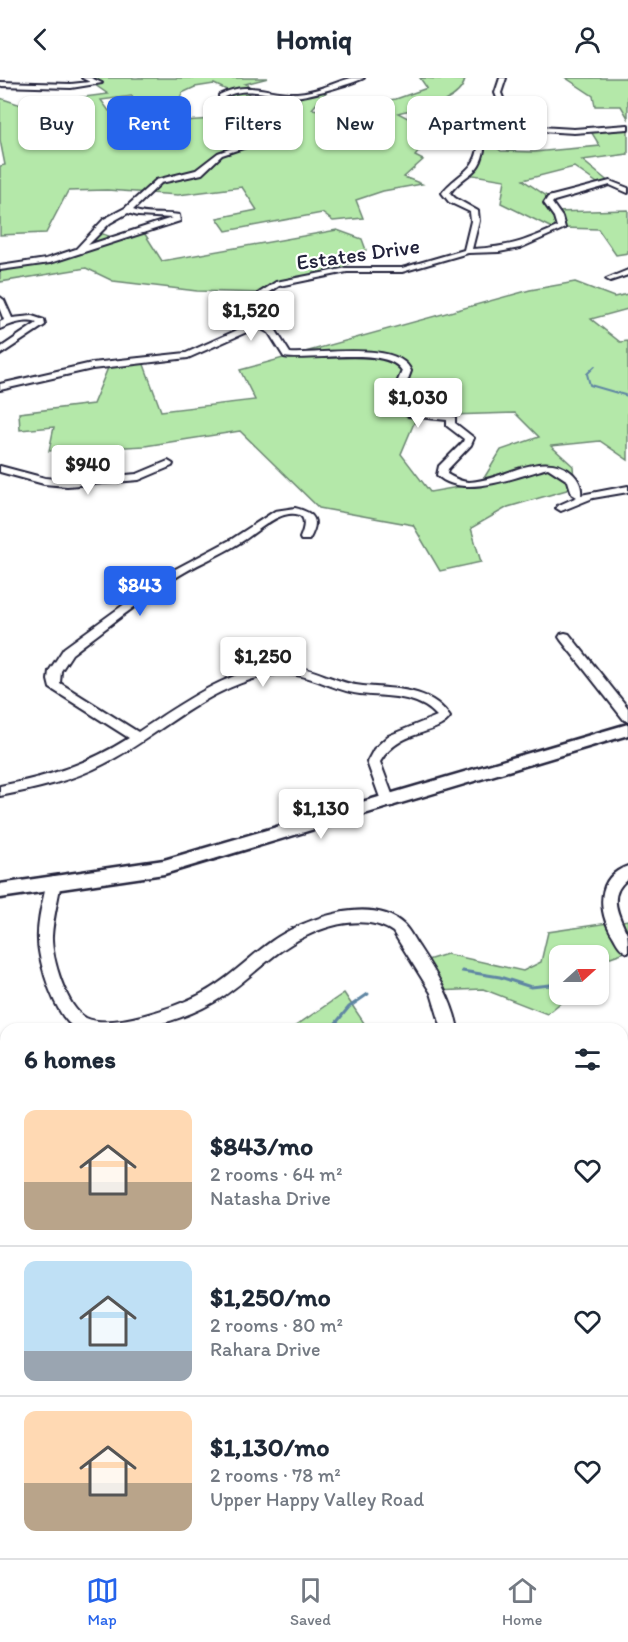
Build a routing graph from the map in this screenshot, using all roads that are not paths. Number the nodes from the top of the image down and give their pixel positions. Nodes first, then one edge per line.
1 (85, 78) edge
2 (361, 78) edge
3 (503, 78) edge
4 (0, 84) edge
5 (499, 96) edge
6 (628, 127) edge
7 (547, 128) edge
8 (481, 150) edge
9 (628, 191) edge
10 (128, 210) junction
11 (78, 251) junction
12 (468, 251) junction
13 (0, 268) edge
14 (628, 272) edge
15 (610, 279) dead end
16 (0, 300) edge
17 (4, 323) edge
18 (257, 324) junction
19 (0, 352) edge
20 (0, 387) edge
21 (168, 464) dead end
22 (0, 469) edge
23 (628, 489) edge
24 (577, 494) dead end
25 (561, 508) dead end
26 (305, 538) dead end
27 (565, 637) dead end
28 (628, 717) edge
29 (628, 729) edge
30 (138, 738) junction
31 (0, 791) edge
32 (388, 802) junction
33 (628, 872) edge
34 (54, 882) junction
35 (0, 891) edge
36 (628, 947) edge
37 (82, 1023) edge
38 (136, 1023) edge
39 (448, 1023) edge

1 - 4 street
2 - 10 street
3 - 5 street
6 - 7 street
8 - 12 street
9 - 12 street, Estates Drive
10 - 11 street
10 - 11 street
11 - 13 street
12 - 18 street, Estates Drive
14 - 15 street
16 - 17 street
17 - 19 street
18 - 20 street
18 - 24 street
21 - 22 street
23 - 25 street
26 - 30 street
27 - 28 street
29 - 32 street
30 - 31 street
30 - 32 street
32 - 34 street
33 - 36 street
34 - 35 street
34 - 37 street
38 - 39 street

